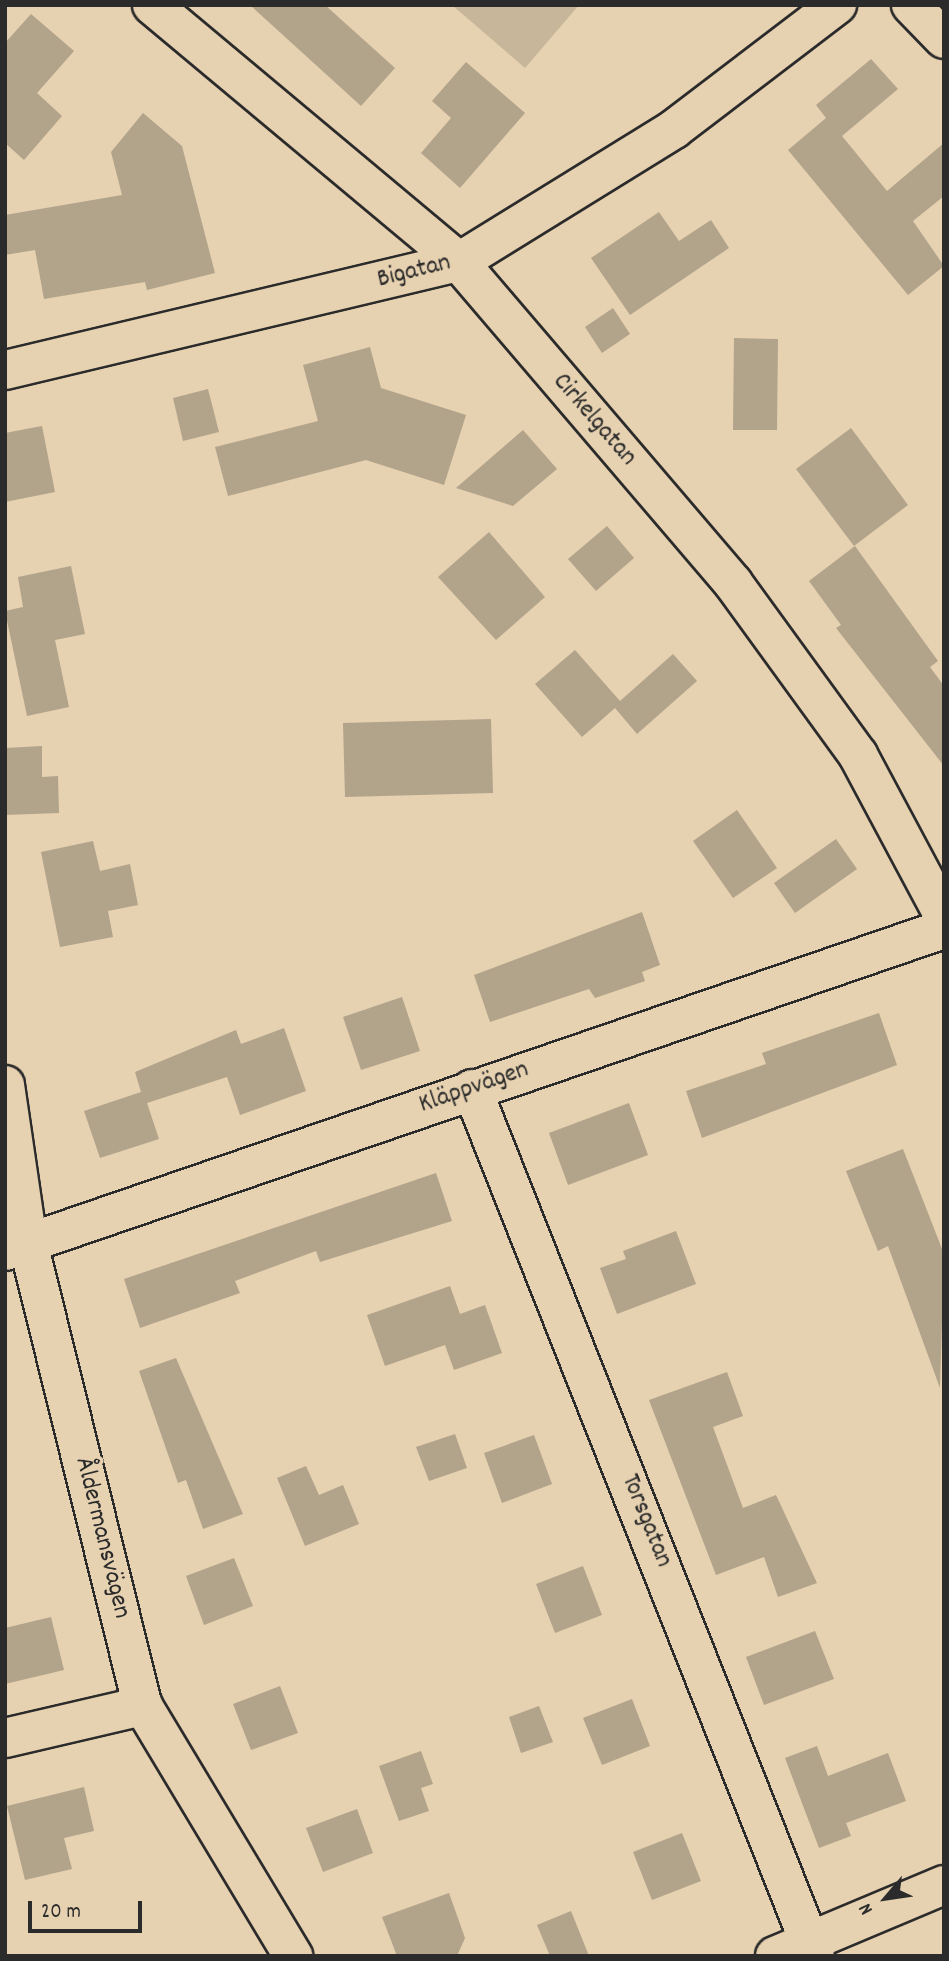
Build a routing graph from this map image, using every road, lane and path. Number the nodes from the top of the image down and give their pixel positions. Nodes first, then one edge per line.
1 (152, 5) edge
2 (837, 5) edge
3 (911, 5) edge
4 (944, 39) edge
5 (459, 262) junction
6 (5, 370) edge
7 (944, 916) edge
8 (944, 929) edge
9 (5, 1085) edge
10 (472, 1089) junction
11 (17, 1247) edge
12 (144, 1706) junction
13 (5, 1738) edge
14 (944, 1885) edge
15 (813, 1948) edge
16 (293, 1956) edge
17 (775, 1956) edge

1 - 5 street, Cirkelgatan
2 - 5 street, Bigatan
3 - 4 street
5 - 6 street, Bigatan
5 - 7 street, Cirkelgatan
8 - 10 street, Kläppvägen
9 - 11 street, Åldermansvägen
10 - 11 street, Kläppvägen
10 - 15 street, Torsgatan
11 - 12 street, Åldermansvägen
12 - 13 street
12 - 16 street, Åldermansvägen
14 - 15 street
15 - 17 street

